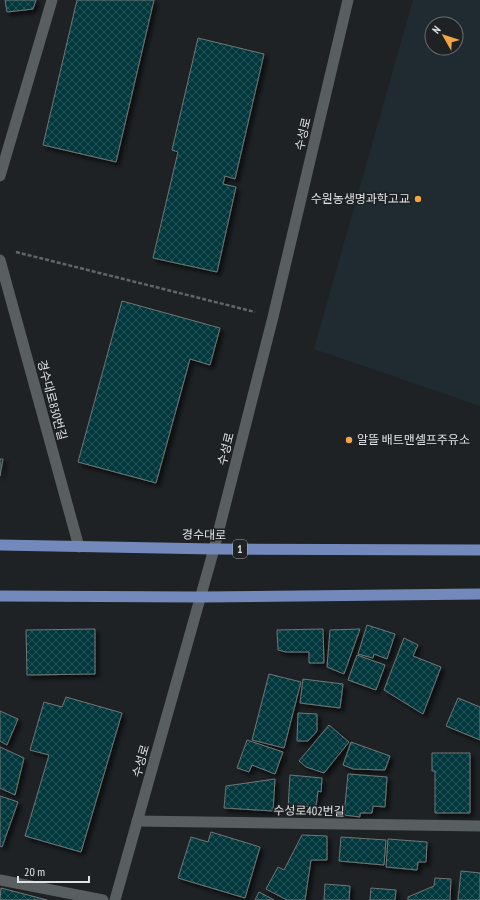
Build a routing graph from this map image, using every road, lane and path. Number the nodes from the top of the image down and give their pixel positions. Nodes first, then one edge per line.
1 (52, 0) edge
2 (348, 0) edge
3 (0, 176) edge
4 (15, 252) dead end
5 (0, 260) edge
6 (273, 317) junction
7 (0, 545) edge
8 (79, 547) junction
9 (214, 549) junction
10 (480, 550) edge
11 (480, 594) edge
12 (0, 596) edge
13 (201, 597) junction
14 (137, 821) junction
15 (480, 826) edge
16 (0, 880) edge
17 (103, 900) edge
18 (115, 900) edge

1 - 3 street
2 - 6 street, 수성로
4 - 6 path
5 - 8 street, 경수대로830번길
6 - 9 street, 수성로
7 - 8 main road, 경수대로 / 1
8 - 9 main road, 경수대로 / 1
9 - 10 main road, 경수대로 / 1
9 - 13 street, 수성로
11 - 13 main road
12 - 13 main road
13 - 14 street, 수성로
14 - 15 street, 수성로402번길
14 - 18 street, 수성로
16 - 17 street

